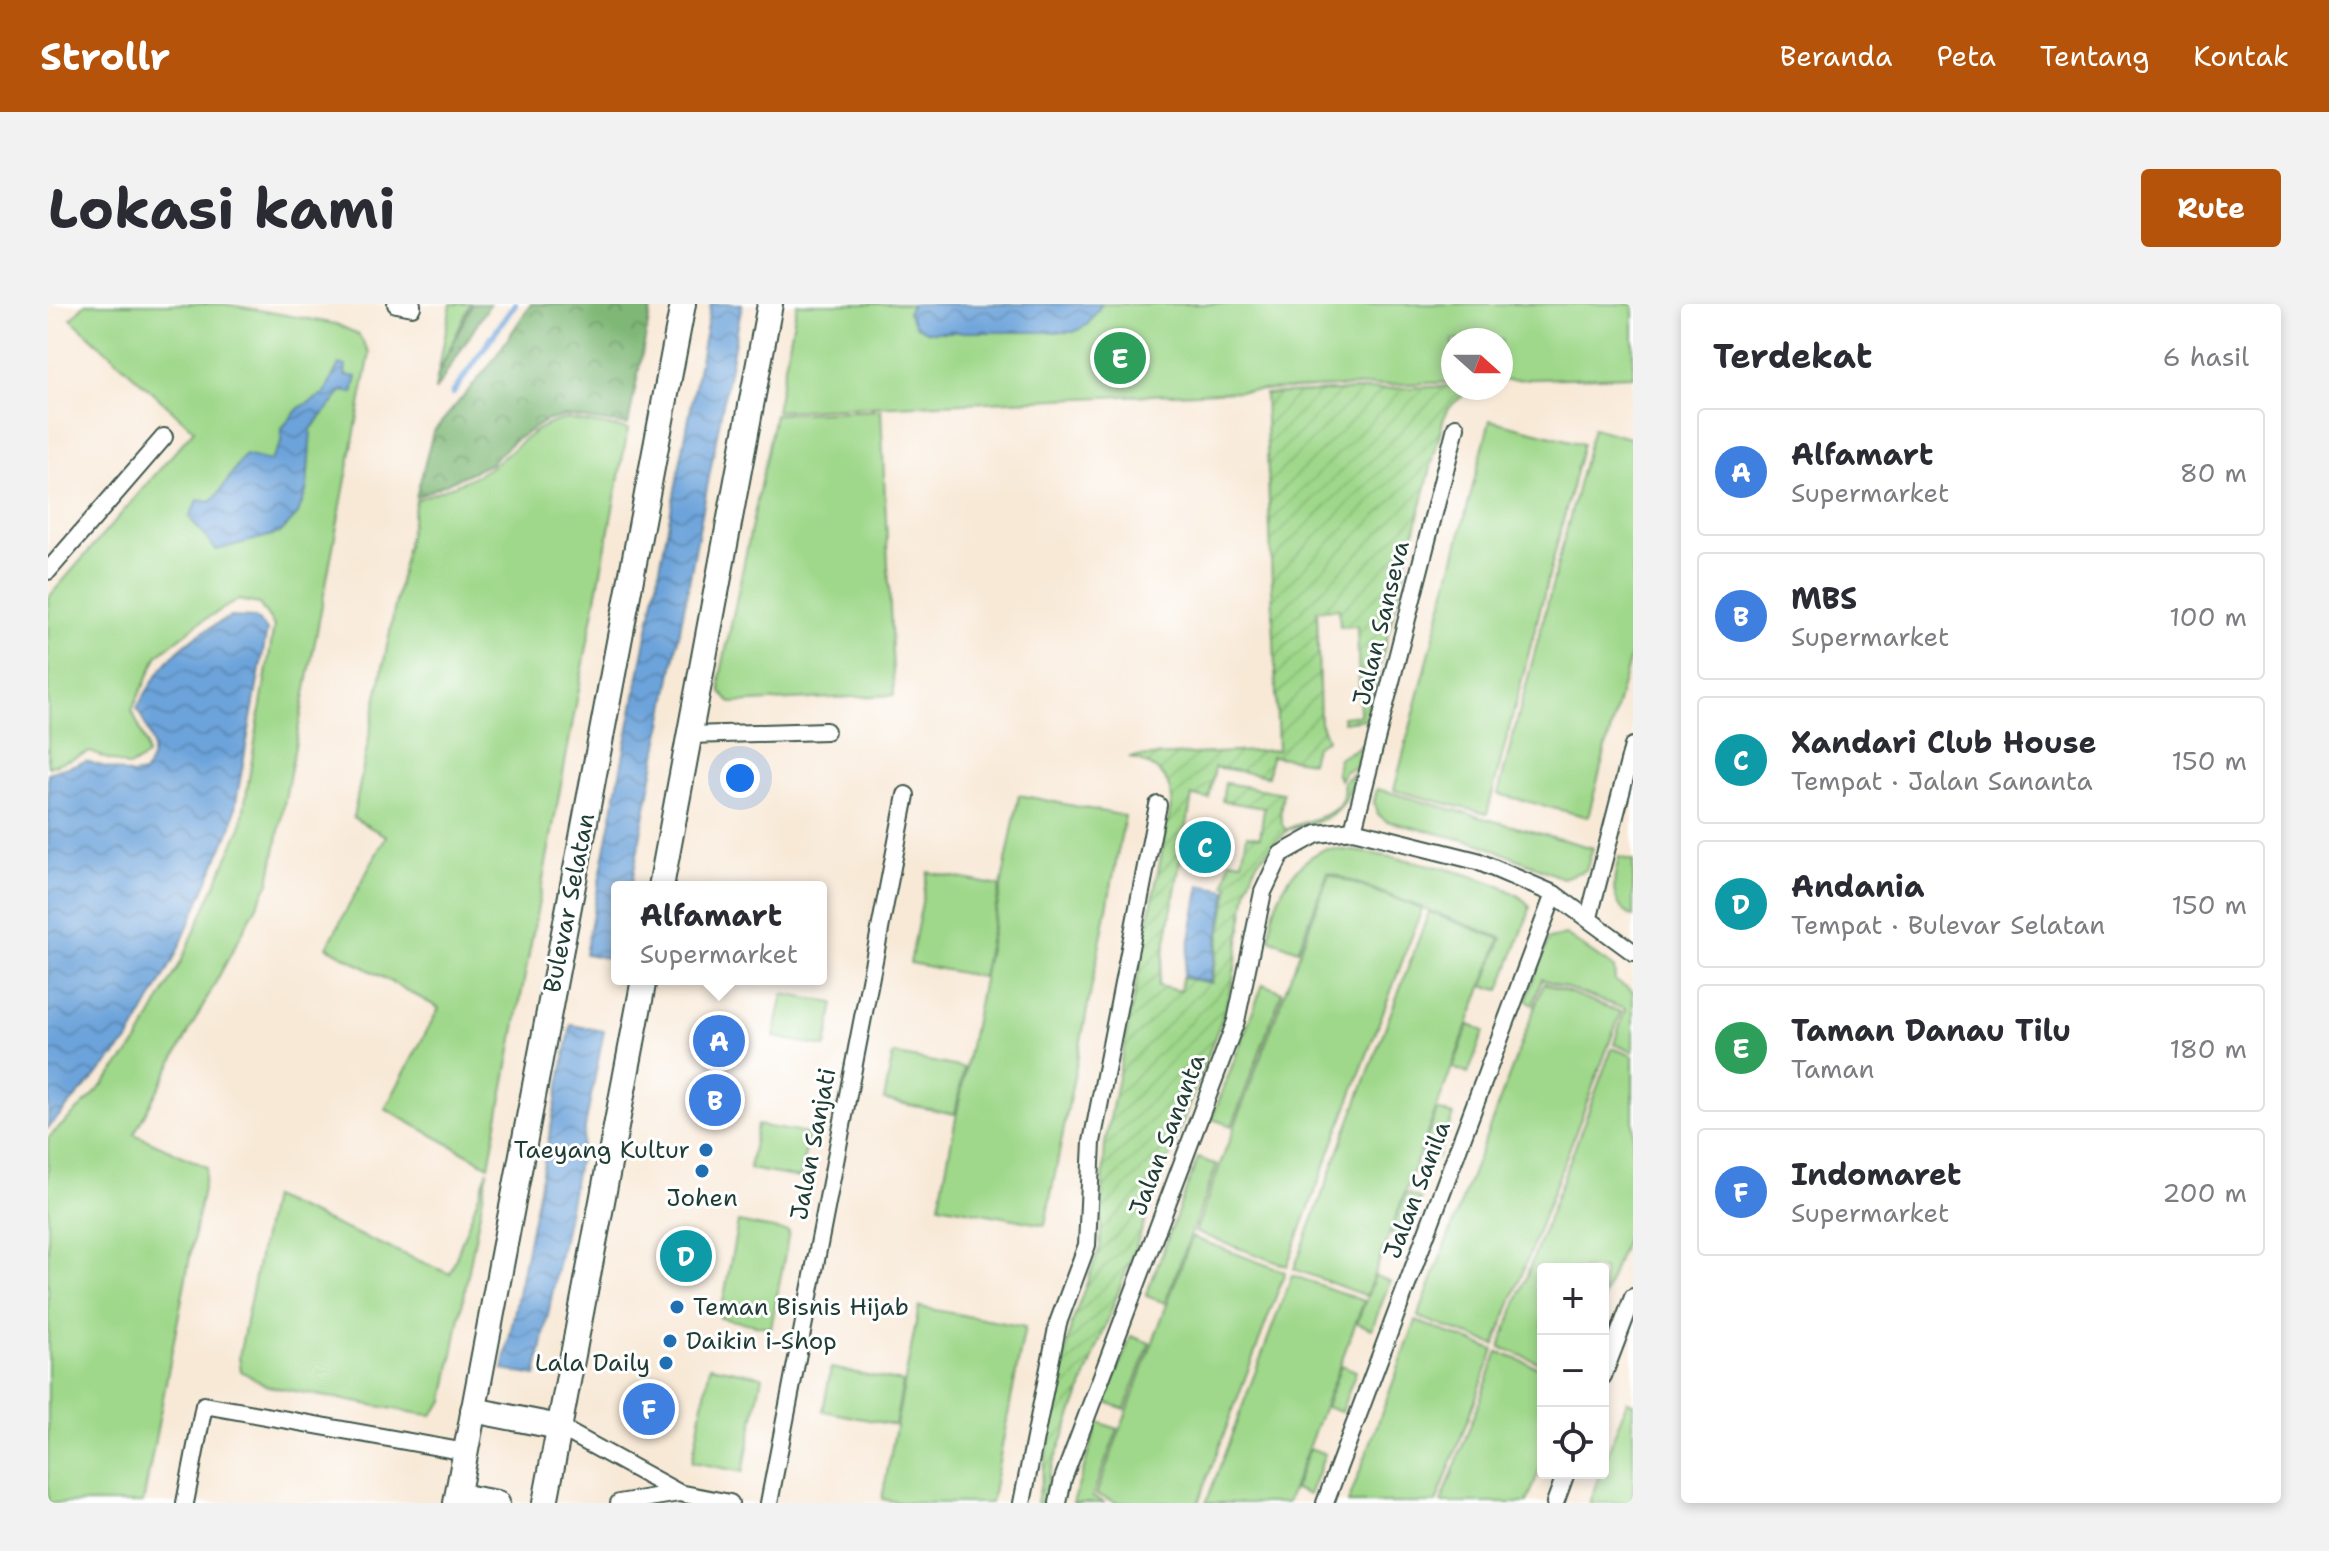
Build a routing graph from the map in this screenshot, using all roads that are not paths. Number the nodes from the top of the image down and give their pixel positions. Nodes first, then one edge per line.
1 (683, 304) edge
2 (770, 304) edge
3 (1456, 427) dead end
4 (164, 437) dead end
5 (48, 571) edge
6 (826, 731) dead end
7 (689, 735) junction
8 (1633, 746) edge
9 (906, 795) dead end
10 (1158, 805) dead end
11 (1353, 830) junction
12 (662, 881) edge
13 (1554, 894) junction
14 (1589, 917) junction
15 (1633, 952) edge
16 (643, 985) edge
17 (1633, 1297) edge
18 (1609, 1360) edge
19 (473, 1410) junction
20 (559, 1427) junction
21 (466, 1452) junction
22 (1564, 1479) edge
23 (679, 1493) junction
24 (457, 1499) edge
25 (185, 1503) edge
26 (497, 1503) edge
27 (545, 1503) edge
28 (619, 1503) edge
29 (730, 1503) edge
30 (769, 1503) edge
31 (1022, 1503) edge
32 (1058, 1503) edge
33 (1325, 1503) edge
34 (1555, 1503) edge

1 - 19 main road, Bulevar Selatan
2 - 7 main road
3 - 11 street, Jalan Sanseva
4 - 5 street
6 - 7 street
7 - 12 main road
8 - 14 street
9 - 30 street, Jalan Sanjati
10 - 31 street, Jalan Sananta
11 - 13 street
11 - 32 street, Jalan Sananta
13 - 14 street
13 - 33 street, Jalan Sanila
14 - 15 street
16 - 20 main road
17 - 18 street
19 - 20 main road
19 - 21 main road, Bulevar Selatan
20 - 23 street
20 - 27 main road
21 - 24 main road, Bulevar Selatan
21 - 25 street
22 - 34 street
23 - 28 street
23 - 29 street
24 - 26 main road

